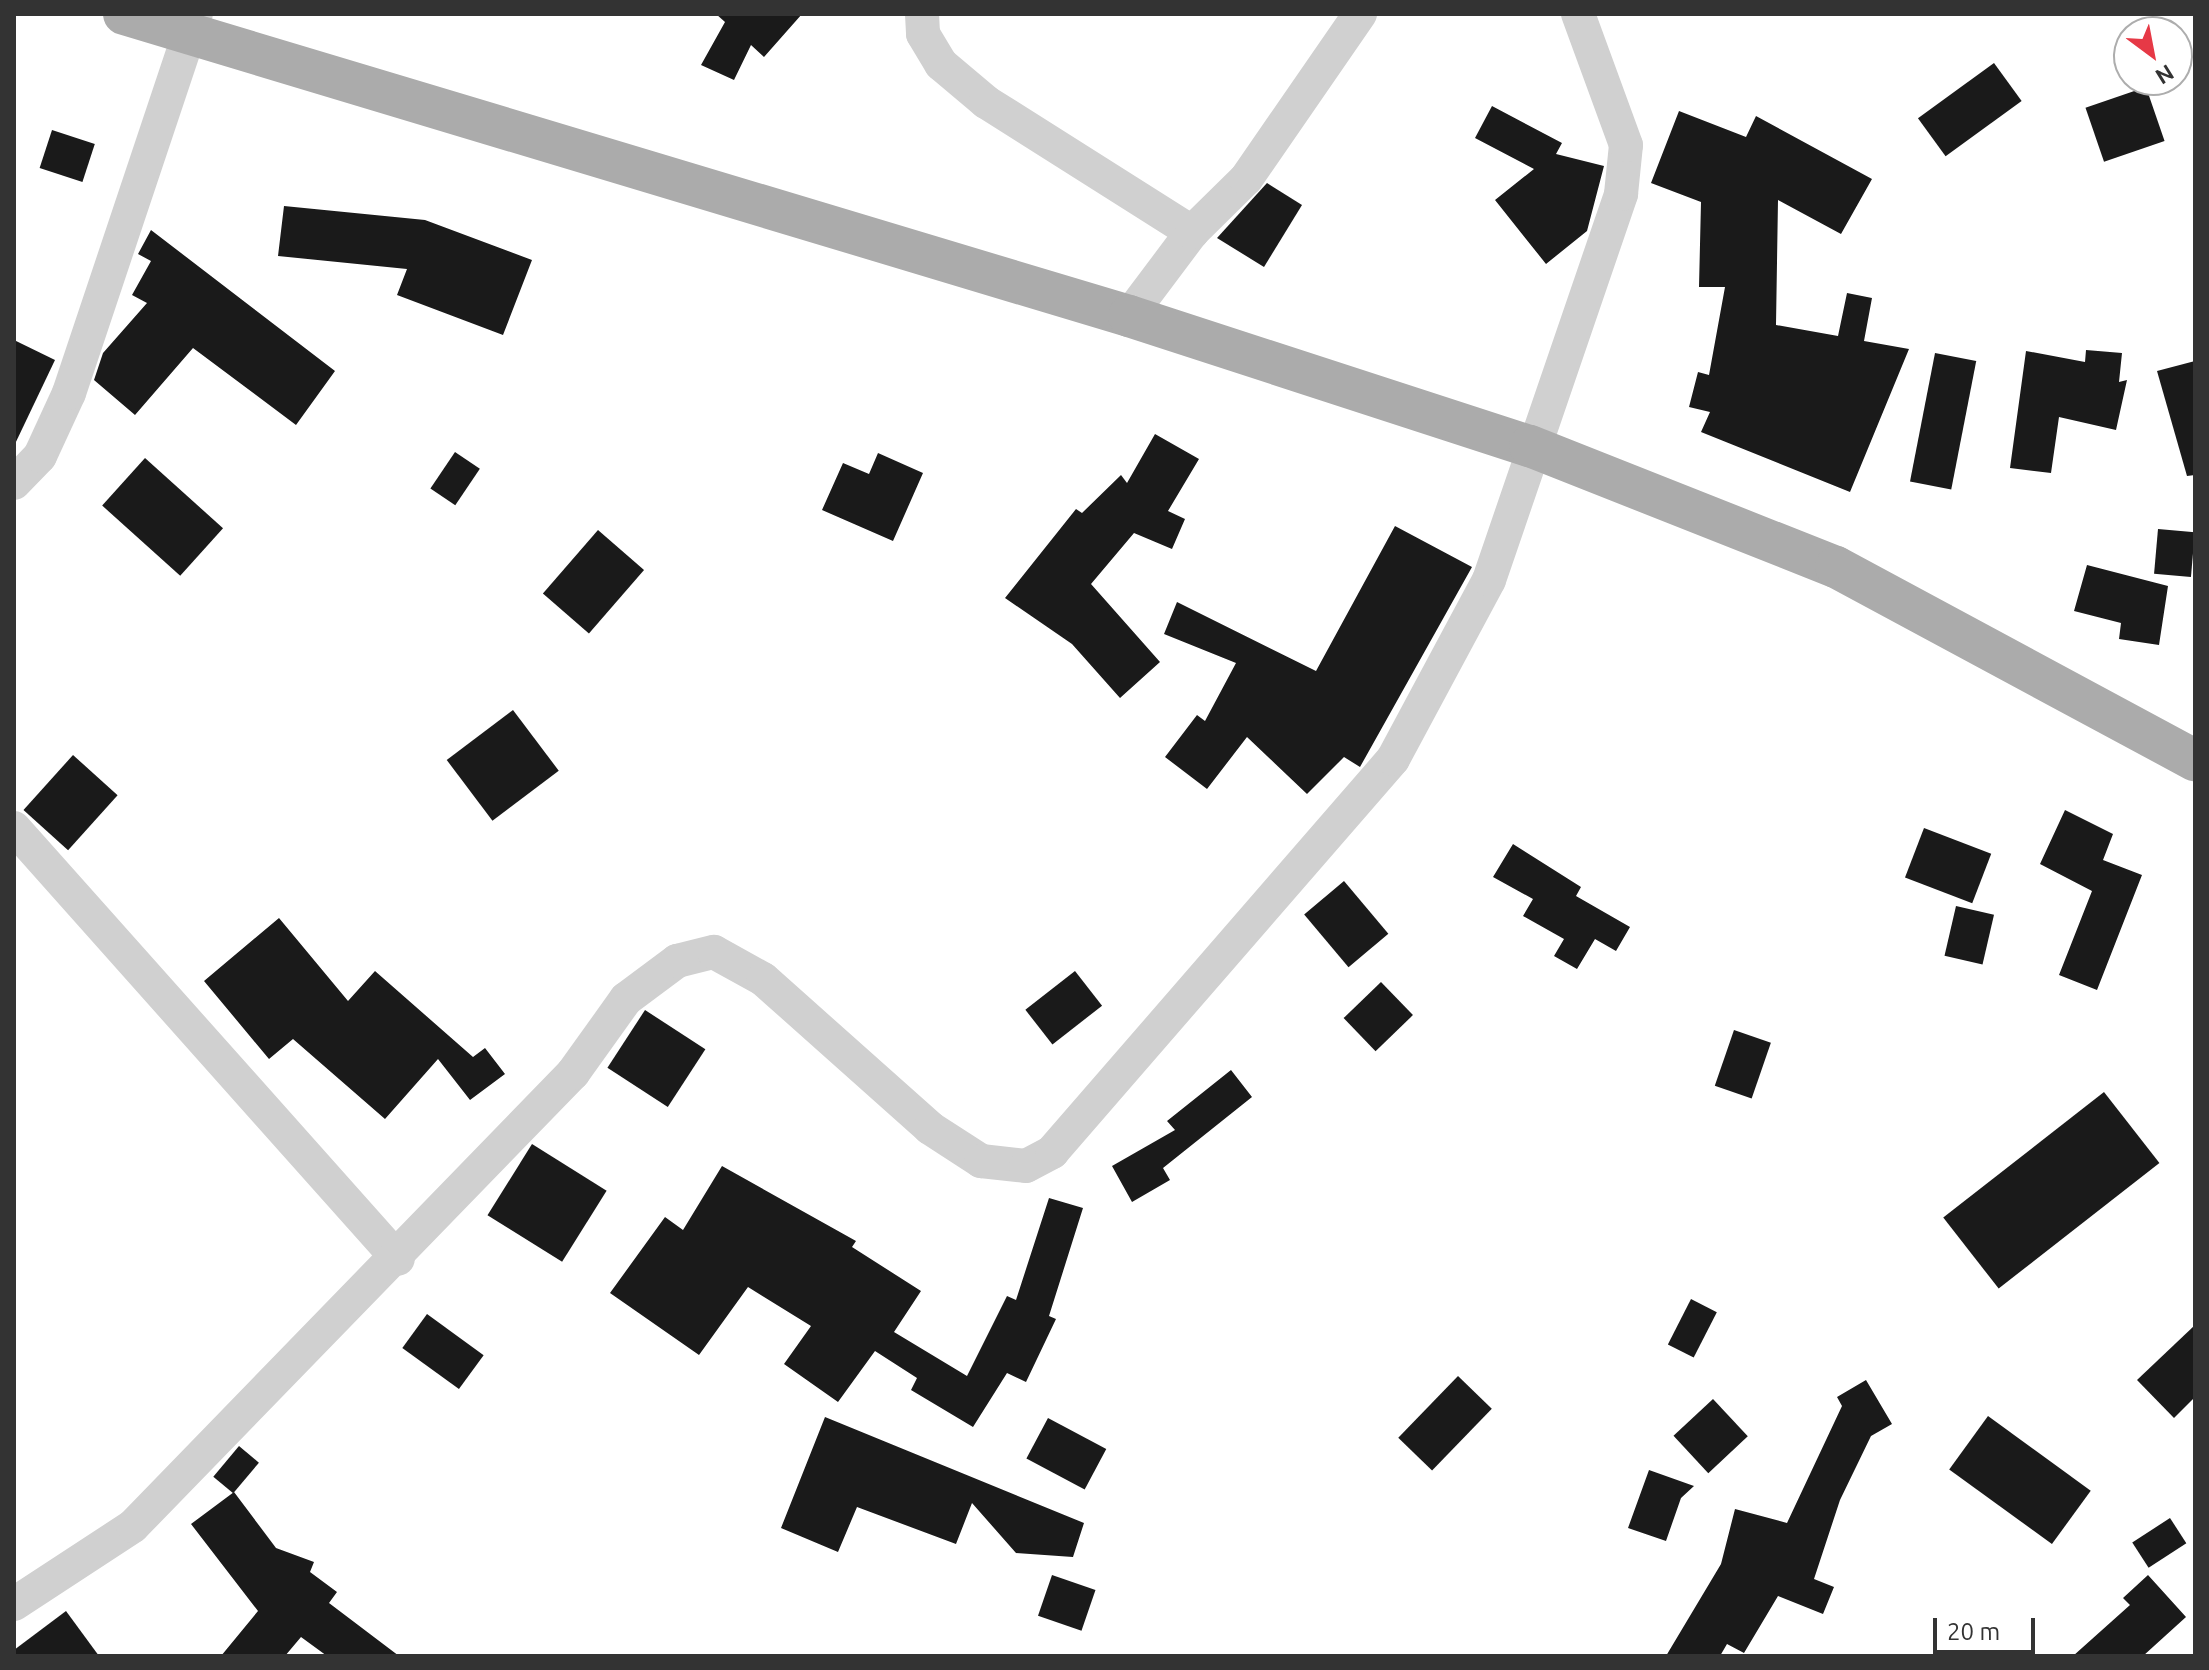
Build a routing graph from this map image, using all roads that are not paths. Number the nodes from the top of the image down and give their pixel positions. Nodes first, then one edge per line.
1 (124, 14) edge
2 (922, 14) edge
3 (1360, 14) edge
4 (1578, 14) edge
5 (192, 22) edge
6 (1192, 232) junction
7 (1129, 316) junction
8 (1530, 446) junction
9 (14, 483) edge
10 (2195, 760) edge
11 (14, 828) edge
12 (398, 1259) junction
13 (14, 1604) edge

1 - 5 main road
2 - 6 street
3 - 6 street
4 - 8 street
5 - 7 main road
5 - 9 street
6 - 7 street
7 - 8 main road
8 - 10 main road
8 - 12 street
11 - 12 street
12 - 13 street

